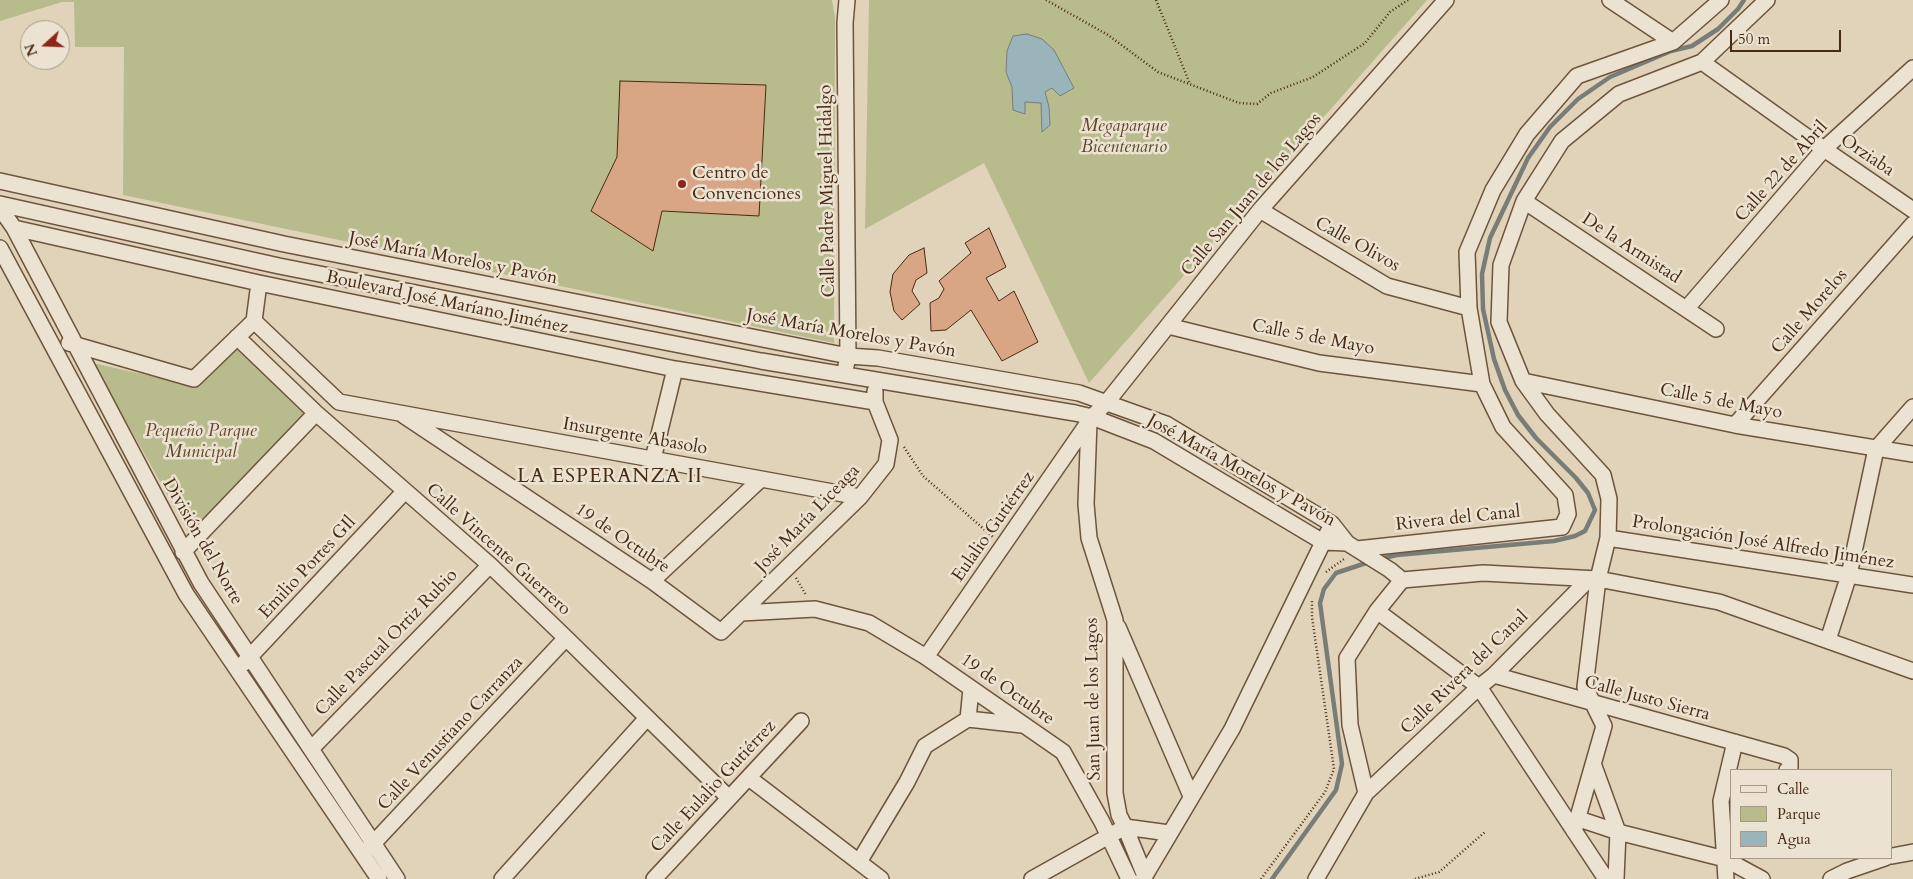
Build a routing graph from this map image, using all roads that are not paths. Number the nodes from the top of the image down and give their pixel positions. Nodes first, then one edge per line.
1 (1446, 0) edge
2 (1610, 0) edge
3 (1721, 0) edge
4 (1766, 0) edge
5 (845, 2) edge
6 (1673, 42) junction
7 (1702, 62) junction
8 (1913, 68) edge
9 (1824, 149) junction
10 (0, 181) edge
11 (1524, 201) junction
12 (0, 204) edge
13 (0, 208) edge
14 (1260, 210) junction
15 (1913, 210) edge
16 (1913, 224) edge
17 (14, 228) junction
18 (0, 248) edge
19 (259, 283) junction
20 (1469, 308) junction
21 (1687, 308) junction
22 (254, 321) junction
23 (1168, 326) junction
24 (1716, 329) dead end
25 (237, 338) junction
26 (51, 342) junction
27 (75, 344) junction
28 (848, 356) junction
29 (878, 358) junction
30 (675, 368) junction
31 (845, 374) junction
32 (876, 380) junction
33 (1523, 381) junction
34 (1482, 384) junction
35 (875, 402) junction
36 (1107, 402) junction
37 (1913, 407) edge
38 (316, 413) junction
39 (403, 415) junction
40 (1091, 420) junction
41 (1735, 425) junction
42 (1876, 449) junction
43 (1913, 454) edge
44 (653, 459) junction
45 (761, 479) junction
46 (405, 491) junction
47 (860, 497) junction
48 (1332, 524) junction
49 (1608, 538) junction
50 (1324, 542) junction
51 (1354, 547) junction
52 (183, 552) junction
53 (490, 565) junction
54 (1396, 575) junction
55 (1849, 575) junction
56 (1593, 579) junction
57 (652, 581) junction
58 (1913, 585) edge
59 (1377, 611) junction
60 (741, 613) junction
61 (1115, 620) junction
62 (721, 632) joint
63 (566, 638) junction
64 (1828, 640) junction
65 (249, 657) junction
66 (926, 657) junction
67 (237, 670) junction
68 (1913, 671) edge
69 (1494, 675) junction
70 (1478, 688) junction
71 (971, 689) junction
72 (1593, 703) junction
73 (647, 718) junction
74 (968, 719) junction
75 (801, 721) dead end
76 (1024, 725) junction
77 (1735, 742) junction
78 (312, 748) junction
79 (1788, 765) edge
80 (1594, 766) junction
81 (1731, 769) edge
82 (1730, 775) edge
83 (749, 778) junction
84 (1366, 793) junction
85 (1191, 796) junction
86 (728, 798) junction
87 (1726, 802) edge
88 (1576, 825) junction
89 (1125, 827) junction
90 (1105, 829) junction
91 (1618, 832) junction
92 (1169, 833) junction
93 (369, 849) junction
94 (1913, 852) edge
95 (1729, 853) edge
96 (1893, 856) edge
97 (1737, 859) edge
98 (1882, 859) edge
99 (860, 862) junction
100 (1144, 878) edge
101 (379, 879) edge
102 (398, 879) edge
103 (502, 879) edge
104 (654, 879) edge
105 (881, 879) edge
106 (1032, 879) edge
107 (1129, 879) edge
108 (1316, 879) edge
109 (1606, 879) edge
110 (1616, 879) edge
111 (1726, 879) edge
112 (1762, 879) edge
113 (1831, 879) edge

1 - 14 street, Calle San Juan de los Lagos
2 - 6 street
3 - 6 street
4 - 7 street
5 - 28 street, Calle Padre Miguel Hidalgo
6 - 20 street
7 - 9 street, Orziaba
7 - 11 street
8 - 9 street, Calle 22 de Abril
9 - 15 street, Orziaba
9 - 21 street, Calle 22 de Abril
10 - 28 street, José María Morelos y Pavón
11 - 21 street, De la Armistad
11 - 33 street
12 - 31 street, José María Morelos y Pavón
13 - 17 street, División del Norte
14 - 20 street, Calle Olivos
14 - 23 street, Calle San Juan de los Lagos
16 - 41 street, Calle Morelos
17 - 19 street, Boulevard José Maríano Jiménez
17 - 27 street, División del Norte
18 - 26 street, División del Norte
19 - 22 street
19 - 30 street, Boulevard José Maríano Jiménez
20 - 34 street
21 - 24 street, De la Armistad
22 - 25 street
22 - 39 street, 19 de Octubre
23 - 34 street, Calle 5 de Mayo
23 - 36 street, Calle San Juan de los Lagos
25 - 27 street
25 - 38 street, Calle Vincente Guerrero
26 - 27 street
26 - 67 street, División del Norte
27 - 52 street, División del Norte
28 - 29 street, José María Morelos y Pavón
28 - 31 street, Calle Padre Miguel Hidalgo
29 - 32 street, José María Liceaga
29 - 36 street, José María Morelos y Pavón
30 - 35 street, Boulevard José Maríano Jiménez
30 - 44 street
31 - 32 street, José María Morelos y Pavón
32 - 35 street, José María Liceaga
32 - 40 street, José María Morelos y Pavón
33 - 41 street, Calle 5 de Mayo
33 - 49 street
34 - 51 street, Rivera del Canal
35 - 47 street, José María Liceaga
36 - 40 street, Calle San Juan de los Lagos
36 - 48 street, José María Morelos y Pavón
37 - 42 street
38 - 46 street, Calle Vincente Guerrero
38 - 52 street
39 - 44 street, Insurgente Abasolo
39 - 57 street, 19 de Octubre
40 - 50 street, José María Morelos y Pavón
40 - 61 street, San Juan de los Lagos
40 - 66 street, Eulalio Gutiérrez
41 - 42 street, Calle 5 de Mayo
42 - 43 street, Calle 5 de Mayo
42 - 55 street
44 - 45 street, Insurgente Abasolo
45 - 47 street, Insurgente Abasolo
45 - 57 street
46 - 53 street, Calle Vincente Guerrero
46 - 65 street, Emilio Portes GIl
47 - 60 street, José María Liceaga
48 - 50 street
48 - 51 street, José María Morelos y Pavón
49 - 55 street, Prolongación José Alfredo Jiménez
49 - 56 street
50 - 51 street, José María Morelos y Pavón
50 - 85 street
51 - 54 street
52 - 65 street, División del Norte
53 - 63 street, Calle Vincente Guerrero
53 - 78 street, Calle Pascual Ortiz Rubio
54 - 56 street
54 - 59 street
55 - 58 street, Prolongación José Alfredo Jiménez
55 - 64 street
56 - 64 street
56 - 69 street, Calle Rivera del Canal
56 - 72 street
57 - 62 street, 19 de Octubre
59 - 70 street
59 - 84 street
60 - 62 street, José María Liceaga
60 - 66 street, 19 de Octubre
61 - 85 street
61 - 89 street, San Juan de los Lagos
63 - 73 street, Calle Vincente Guerrero
63 - 93 street, Calle Venustiano Carranza
64 - 68 street
65 - 67 street, Emilio Portes GIl
65 - 78 street, División del Norte
66 - 71 street, 19 de Octubre
67 - 93 street, División del Norte
69 - 70 street, Calle Rivera del Canal
69 - 72 street, Calle Justo Sierra
70 - 84 street, Calle Rivera del Canal
70 - 88 street
71 - 74 street
71 - 76 street, 19 de Octubre
72 - 77 street, Calle Justo Sierra
72 - 80 street
73 - 86 street, Calle Vincente Guerrero
73 - 103 street
74 - 76 street
74 - 99 street
75 - 83 street, Calle Eulalio Gutiérrez
76 - 90 street, 19 de Octubre
77 - 79 street, Calle Justo Sierra
77 - 81 street
78 - 93 street, División del Norte
80 - 88 street
80 - 91 street
82 - 87 street
83 - 86 street, Calle Eulalio Gutiérrez
83 - 99 street
84 - 108 street, Calle Rivera del Canal
85 - 92 street
86 - 104 street, Calle Eulalio Gutiérrez
87 - 95 street
88 - 91 street
88 - 109 street
89 - 90 street
89 - 92 street
89 - 100 street, San Juan de los Lagos
90 - 106 street
90 - 107 street, 19 de Octubre
91 - 95 street
91 - 110 street
92 - 100 street
93 - 101 street, División del Norte
93 - 102 street, División del Norte
94 - 96 street
95 - 111 street
97 - 112 street
98 - 113 street
99 - 105 street

